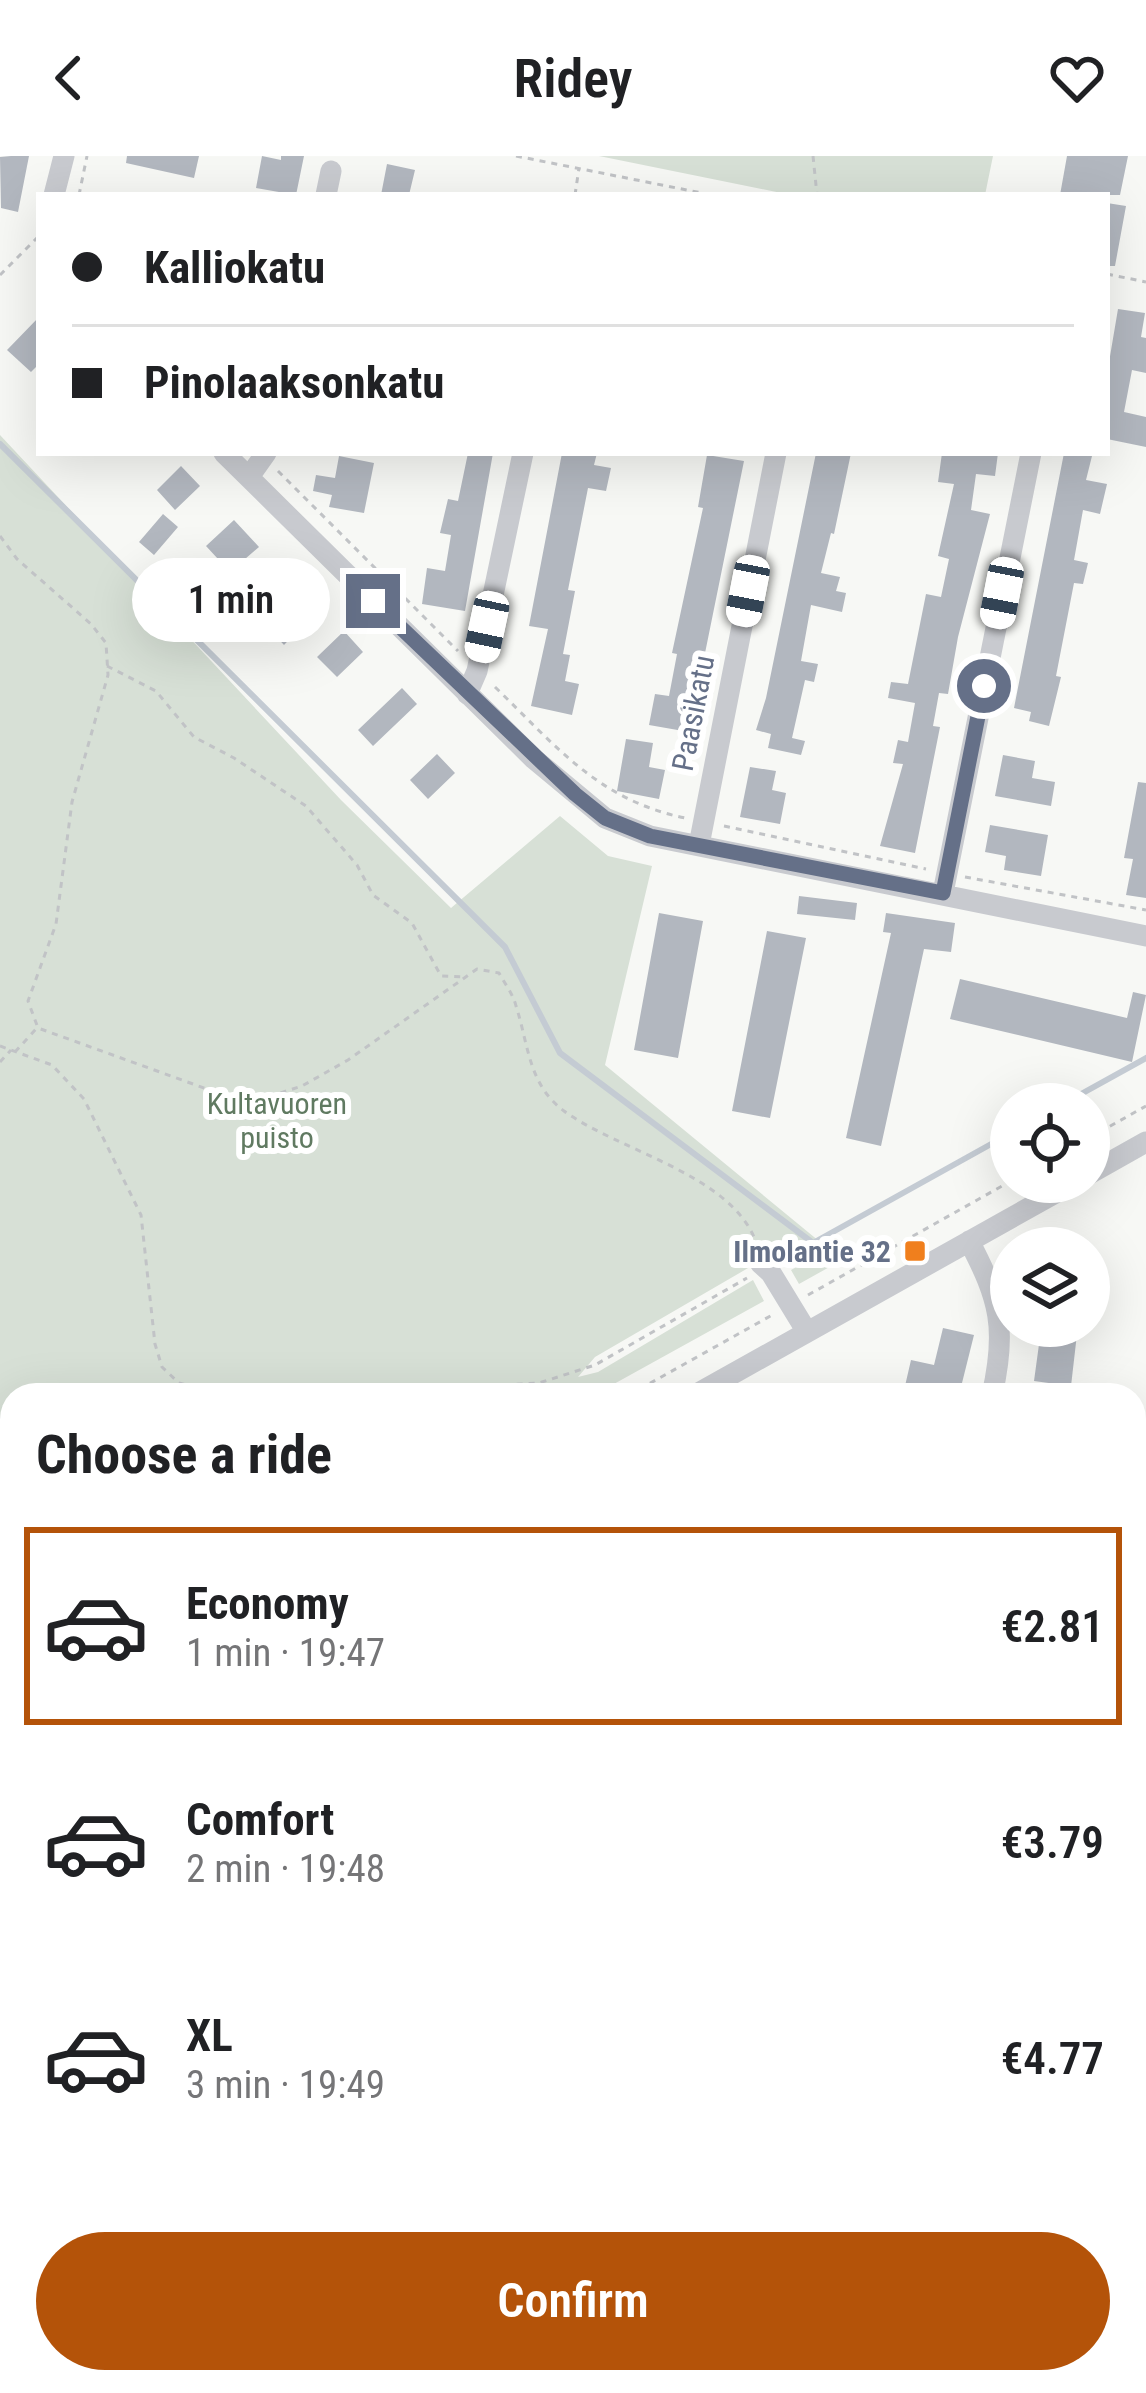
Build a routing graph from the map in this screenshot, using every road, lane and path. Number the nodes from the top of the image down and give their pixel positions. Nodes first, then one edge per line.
1 (64, 156) edge
2 (88, 156) edge
3 (516, 156) edge
4 (568, 156) edge
5 (813, 156) edge
6 (567, 166) junction
7 (579, 169) junction
8 (332, 171) dead end
9 (55, 192) edge
10 (80, 192) edge
11 (327, 192) edge
12 (575, 192) edge
13 (697, 192) edge
14 (817, 192) edge
15 (36, 239) edge
16 (0, 275) edge
17 (1110, 275) edge
18 (1146, 282) edge
19 (227, 456) edge
20 (264, 456) edge
21 (266, 456) edge
22 (522, 456) edge
23 (775, 456) edge
24 (1029, 456) edge
25 (249, 477) junction
26 (0, 536) edge
27 (107, 666) junction
28 (477, 670) junction
29 (467, 694) junction
30 (700, 833) junction
31 (944, 883) junction
32 (1146, 910) edge
33 (1146, 936) edge
34 (464, 977) junction
35 (38, 1028) junction
36 (0, 1046) edge
37 (13, 1051) junction
38 (0, 1061) edge
39 (1146, 1106) edge
40 (1110, 1126) edge
41 (1146, 1142) edge
42 (1110, 1162) edge
43 (990, 1193) edge
44 (1037, 1203) edge
45 (969, 1241) junction
46 (760, 1263) junction
47 (790, 1305) junction
48 (807, 1332) junction
49 (179, 1383) edge
50 (539, 1383) edge
51 (650, 1383) edge
52 (716, 1383) edge
53 (995, 1383) edge

1 - 9 street
2 - 10 path
3 - 6 path
4 - 6 path
5 - 14 path
6 - 7 path
7 - 12 path
7 - 13 path
8 - 11 street
15 - 16 path
17 - 18 path
19 - 25 street
20 - 25 street
21 - 28 path
22 - 28 street
23 - 30 street, Paasikatu
24 - 31 street
25 - 29 street
26 - 27 path
27 - 34 path
27 - 35 path
28 - 29 street
28 - 30 path
29 - 30 street
30 - 31 street
30 - 31 path
31 - 32 path
31 - 33 street
34 - 35 path
34 - 46 path
35 - 37 path
36 - 37 path
37 - 38 path
37 - 49 path
39 - 40 path
41 - 42 street
43 - 47 path
44 - 45 street
45 - 48 street
45 - 53 street
46 - 47 street
46 - 50 path
47 - 48 street
47 - 51 path
48 - 52 street

